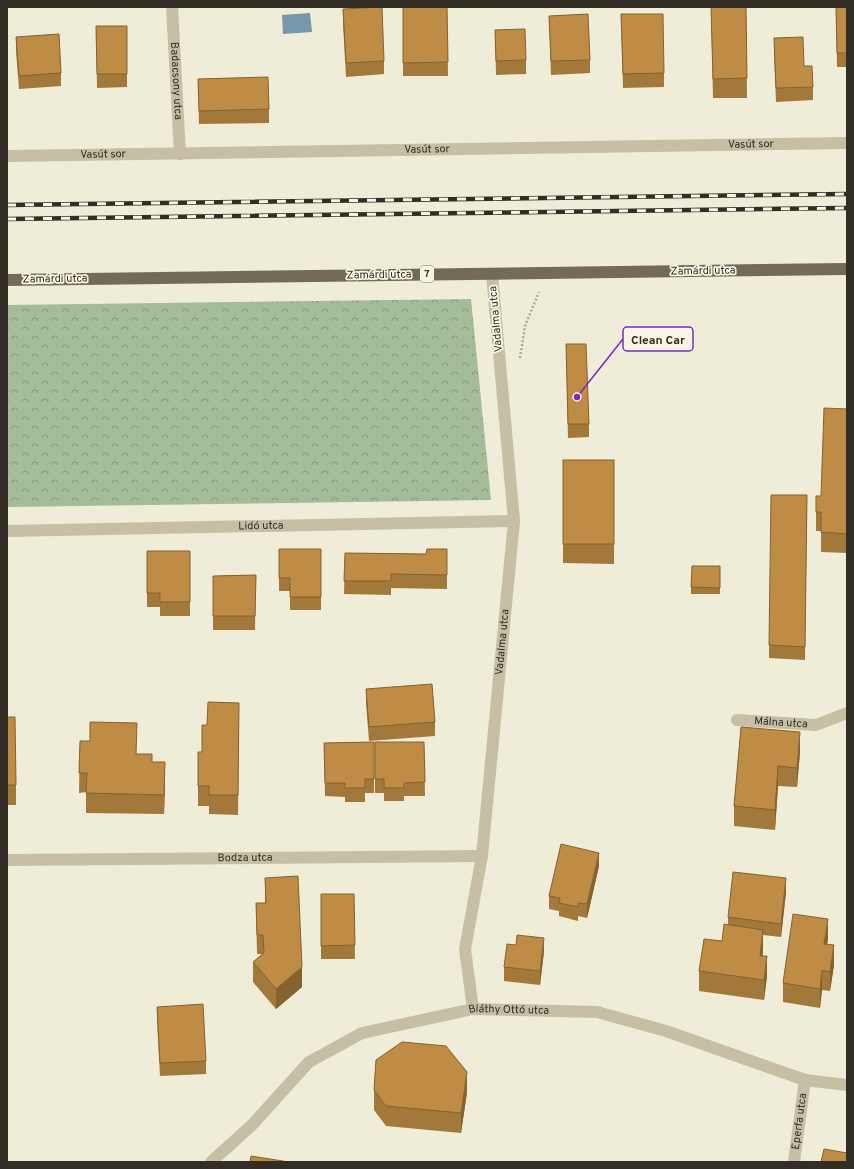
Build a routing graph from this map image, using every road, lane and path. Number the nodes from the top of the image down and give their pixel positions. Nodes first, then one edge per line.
1 (172, 7) edge
2 (847, 143) edge
3 (180, 154) junction
4 (7, 156) edge
5 (847, 269) edge
6 (492, 274) junction
7 (7, 280) edge
8 (514, 521) junction
9 (7, 531) edge
10 (847, 712) edge
11 (737, 720) dead end
12 (482, 856) junction
13 (7, 860) edge
14 (473, 1008) junction
15 (805, 1080) junction
16 (847, 1086) edge
17 (211, 1162) edge
18 (794, 1162) edge

1 - 3 street, Badacsony utca
2 - 3 street, Vasút sor
3 - 4 street, Vasút sor
5 - 6 main road, Zamárdi utca / 7
6 - 7 main road, Zamárdi utca / 7
6 - 8 street, Vadalma utca
8 - 9 street, Lidó utca
8 - 12 street, Vadalma utca
10 - 11 street, Málna utca
12 - 13 street, Bodza utca
12 - 14 street, Vadalma utca
14 - 15 street, Bláthy Ottó utca
14 - 17 street, Bláthy Ottó utca
15 - 16 street, Bláthy Ottó utca
15 - 18 street, Eperfa utca

